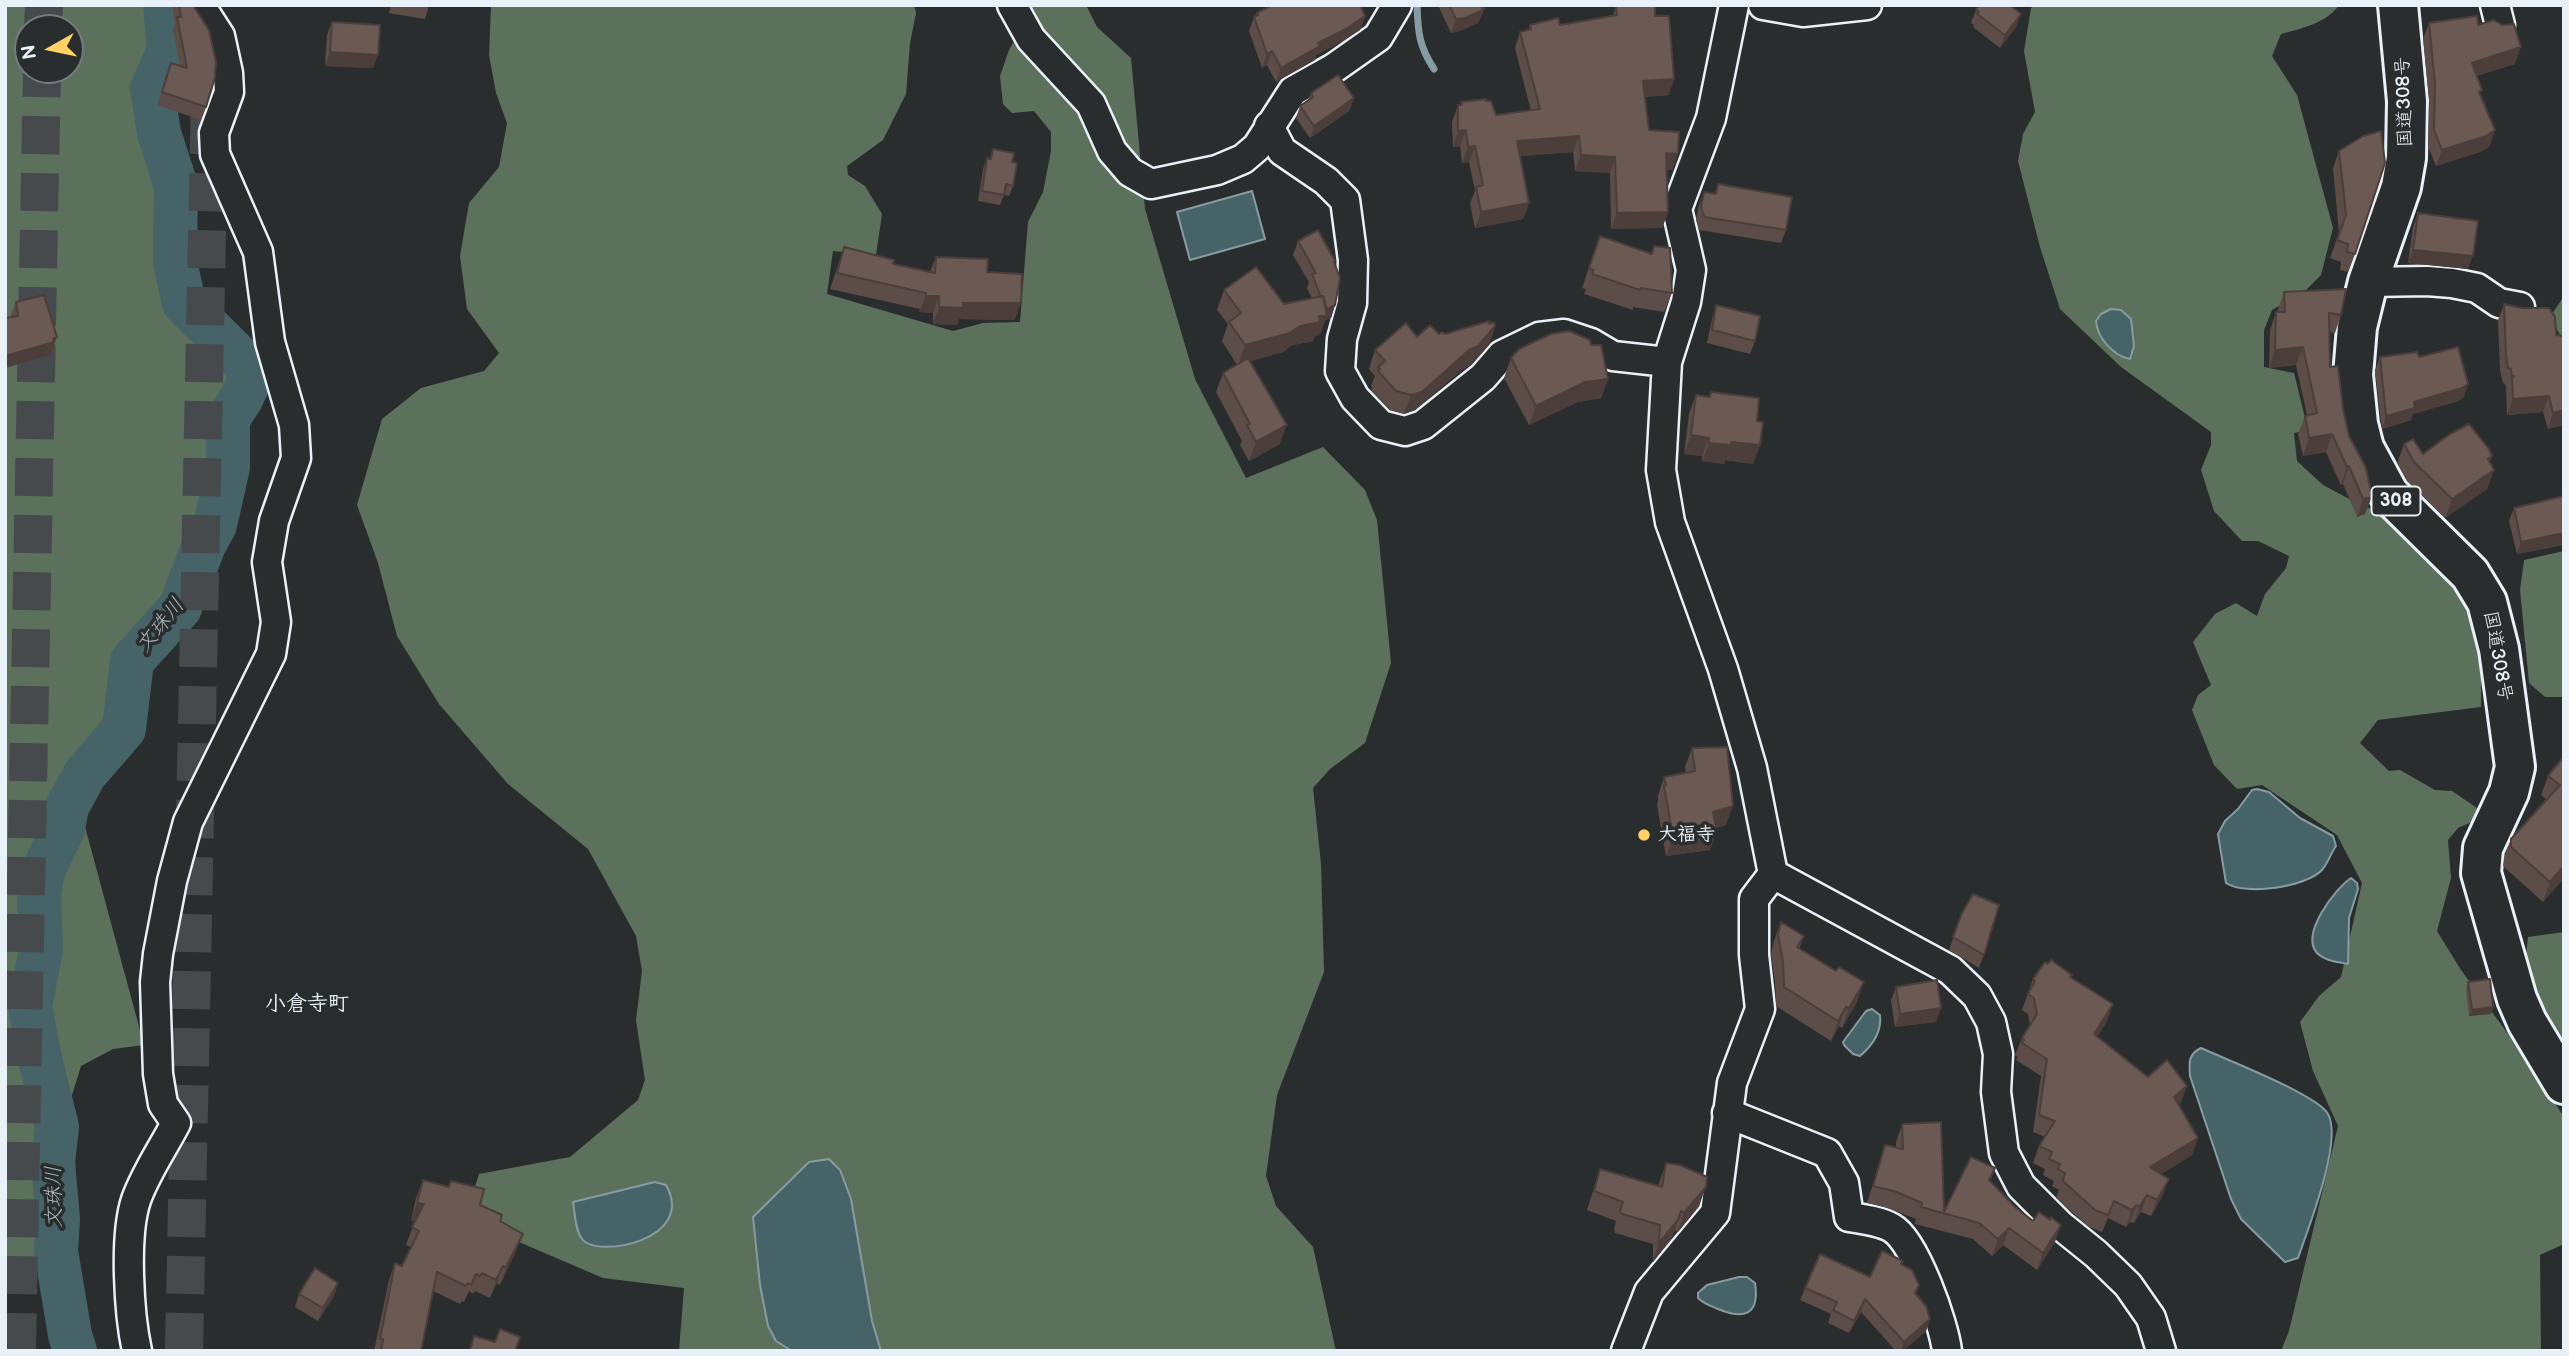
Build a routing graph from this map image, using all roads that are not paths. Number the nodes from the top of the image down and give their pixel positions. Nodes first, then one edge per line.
1 (200, 5) edge
2 (1012, 5) edge
3 (1397, 5) edge
4 (1734, 5) edge
5 (1763, 5) edge
6 (1867, 5) edge
7 (2398, 5) edge
8 (1269, 126) junction
9 (2368, 282) junction
10 (2520, 307) edge
11 (1667, 362) junction
12 (1773, 874) junction
13 (2564, 1084) edge
14 (1727, 1113) junction
15 (138, 1351) edge
16 (1626, 1351) edge
17 (1947, 1351) edge
18 (2161, 1351) edge

1 - 15 street
2 - 8 street
3 - 8 street
4 - 11 street
5 - 6 street
7 - 9 highway, 国道308号 / 308
8 - 11 street
9 - 10 street
9 - 13 highway, 国道308号 / 308
11 - 12 street
12 - 14 street
12 - 18 street
14 - 16 street
14 - 17 street

